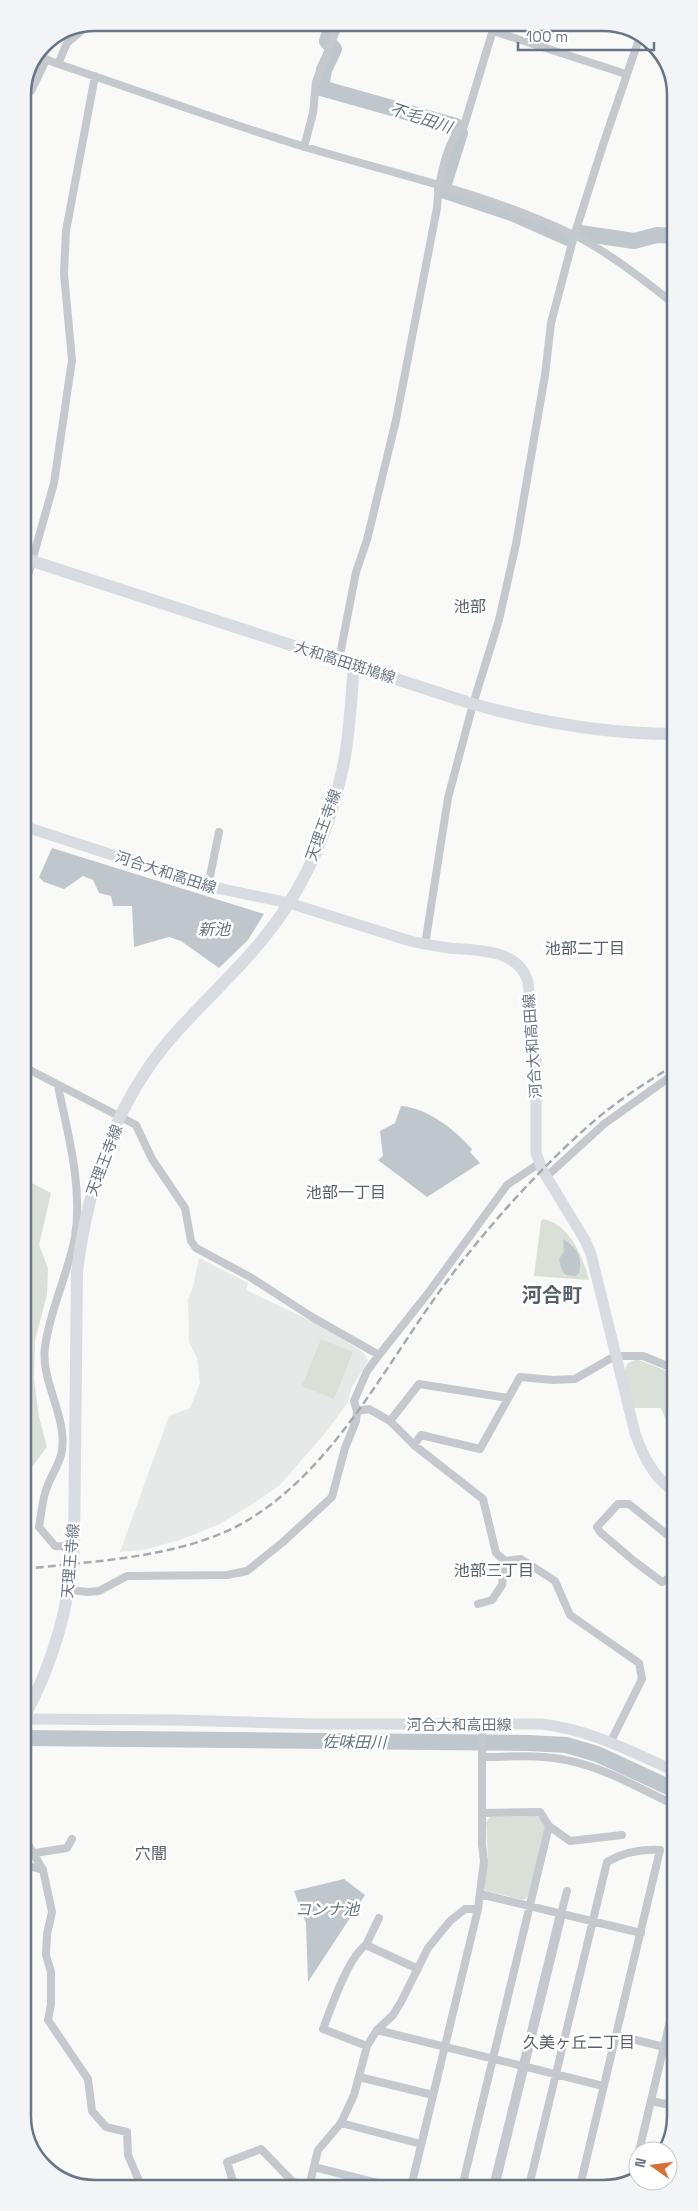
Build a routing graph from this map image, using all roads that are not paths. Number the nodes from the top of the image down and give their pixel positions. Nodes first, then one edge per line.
1 (336, 31) edge
2 (493, 31) joint
3 (79, 33) edge
4 (638, 42) edge
5 (43, 58) edge
6 (46, 60) junction
7 (58, 64) junction
8 (626, 74) junction
9 (95, 76) junction
10 (31, 90) edge
11 (304, 147) junction
12 (442, 186) junction
13 (574, 236) junction
14 (667, 298) edge
15 (31, 548) edge
16 (31, 560) edge
17 (339, 660) junction
18 (354, 665) junction
19 (472, 704) junction
20 (667, 734) edge
21 (31, 828) edge
22 (219, 832) dead end
23 (208, 886) junction
24 (289, 903) junction
25 (425, 945) junction
26 (31, 1070) edge
27 (667, 1079) edge
28 (58, 1086) junction
29 (540, 1163) junction
30 (547, 1176) junction
31 (379, 1355) junction
32 (615, 1356) junction
33 (667, 1365) edge
34 (508, 1398) junction
35 (357, 1411) junction
36 (390, 1420) junction
37 (414, 1445) junction
38 (667, 1485) edge
39 (667, 1535) edge
40 (74, 1547) junction
41 (504, 1561) junction
42 (667, 1579) edge
43 (69, 1590) junction
44 (478, 1604) dead end
45 (31, 1703) edge
46 (31, 1718) edge
47 (482, 1724) junction
48 (610, 1743) junction
49 (482, 1756) junction
50 (667, 1768) edge
51 (667, 1801) edge
52 (482, 1813) junction
53 (550, 1826) junction
54 (622, 1835) dead end
55 (72, 1839) dead end
56 (31, 1847) edge
57 (35, 1853) junction
58 (31, 1867) edge
59 (43, 1870) junction
60 (567, 1891) dead end
61 (480, 1894) junction
62 (530, 1906) junction
63 (478, 1909) junction
64 (561, 1914) junction
65 (379, 1918) dead end
66 (593, 1922) junction
67 (641, 1934) junction
68 (366, 1945) junction
69 (418, 1969) junction
70 (377, 2030) junction
71 (616, 2035) junction
72 (667, 2039) edge
73 (368, 2046) junction
74 (444, 2047) junction
75 (664, 2047) junction
76 (492, 2059) junction
77 (524, 2066) junction
78 (556, 2074) junction
79 (359, 2077) junction
80 (603, 2086) junction
81 (434, 2095) junction
82 (651, 2101) junction
83 (667, 2104) edge
84 (341, 2123) junction
85 (641, 2141) edge
86 (421, 2144) junction
87 (314, 2167) junction
88 (139, 2180) edge
89 (233, 2180) edge
90 (291, 2180) edge
91 (311, 2180) edge
92 (365, 2180) edge
93 (413, 2180) edge
94 (464, 2180) edge
95 (496, 2180) edge
96 (531, 2180) edge
97 (581, 2180) edge

1 - 11 street
2 - 8 street
2 - 12 street
3 - 7 street
4 - 8 street
5 - 6 street
6 - 7 street
6 - 10 street
7 - 9 street
8 - 13 street
9 - 11 street
9 - 15 street
11 - 12 street
12 - 13 street
12 - 17 street
13 - 14 street
13 - 19 street
16 - 17 main road, 大和高田斑鳩線
17 - 18 main road, 大和高田斑鳩線
18 - 19 main road, 大和高田斑鳩線
18 - 24 main road, 天理王寺線
19 - 20 main road, 大和高田斑鳩線
19 - 25 street
21 - 23 main road, 河合大和高田線
22 - 23 street
23 - 24 main road, 河合大和高田線
24 - 25 main road, 河合大和高田線
24 - 40 main road, 天理王寺線
25 - 29 main road, 河合大和高田線
26 - 28 street
27 - 30 street
28 - 31 street
28 - 40 street
29 - 30 main road, 河合大和高田線
29 - 31 street
30 - 32 main road, 河合大和高田線
31 - 35 street
32 - 33 street
32 - 34 street
32 - 38 main road, 河合大和高田線
34 - 36 street
34 - 37 street
35 - 36 street
35 - 43 street
36 - 37 street
37 - 41 street
39 - 42 street
40 - 43 main road, 天理王寺線
41 - 44 street
41 - 48 street
43 - 45 main road, 天理王寺線
46 - 47 main road, 河合大和高田線
47 - 48 main road, 河合大和高田線
47 - 49 street
48 - 50 main road, 河合大和高田線
49 - 51 street
49 - 52 street
52 - 53 street
52 - 61 street
53 - 54 street
53 - 62 street
55 - 57 street
56 - 57 street
57 - 59 street
58 - 59 street
59 - 88 street
60 - 64 street
61 - 62 street
61 - 63 street
62 - 64 street
62 - 76 street
63 - 69 street
63 - 74 street
64 - 66 street
64 - 77 street
65 - 68 street
66 - 67 street
66 - 67 street
66 - 78 street
67 - 71 street
68 - 69 street
68 - 73 street
69 - 70 street
70 - 73 street
70 - 74 street
71 - 75 street
71 - 80 street
72 - 75 street
73 - 79 street
74 - 76 street
74 - 81 street
75 - 82 street
76 - 77 street
76 - 94 street
77 - 78 street
77 - 95 street
78 - 80 street
78 - 96 street
79 - 81 street
79 - 84 street
80 - 97 street
81 - 86 street
82 - 83 street
82 - 85 street
84 - 86 street
84 - 87 street
86 - 93 street
87 - 91 street
87 - 92 street
89 - 90 street

